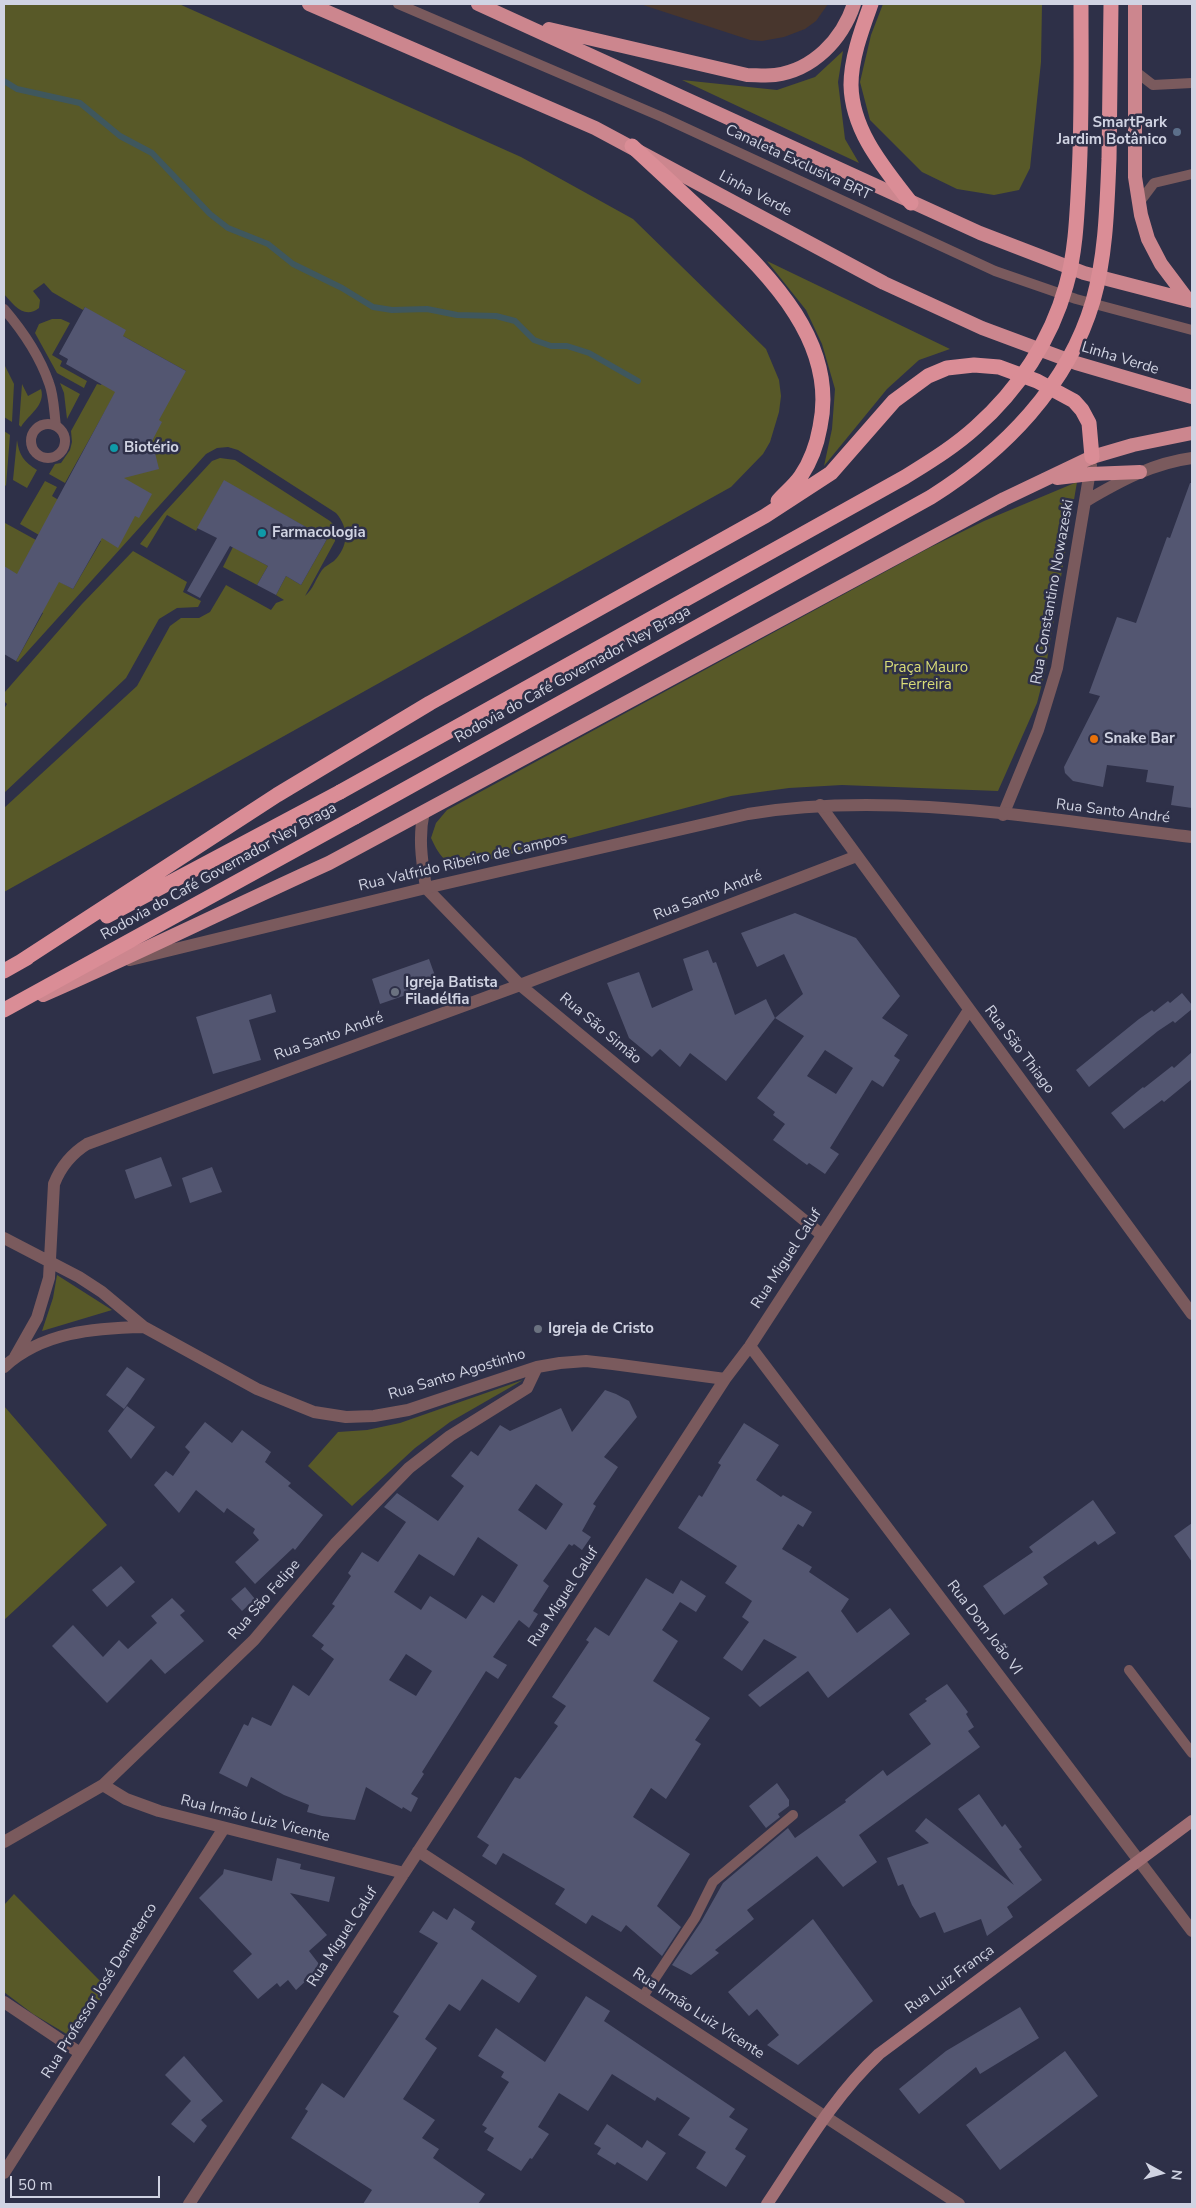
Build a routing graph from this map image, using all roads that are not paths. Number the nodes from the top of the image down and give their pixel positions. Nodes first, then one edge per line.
1 (308, 4) edge
2 (398, 4) edge
3 (478, 4) edge
4 (854, 4) edge
5 (871, 4) edge
6 (1081, 4) edge
7 (1111, 4) edge
8 (1135, 4) edge
9 (519, 22) junction
10 (1135, 71) junction
11 (1192, 83) edge
12 (632, 146) junction
13 (1192, 174) edge
14 (911, 203) junction
15 (1139, 203) junction
16 (1190, 300) edge
17 (4, 309) edge
18 (1192, 330) edge
19 (1192, 397) edge
20 (56, 426) dead end
21 (1192, 433) edge
22 (1092, 457) junction
23 (1192, 458) edge
24 (1140, 472) junction
25 (1090, 474) junction
26 (1044, 479) junction
27 (1086, 501) junction
28 (765, 516) junction
29 (820, 805) junction
30 (424, 812) junction
31 (1004, 815) junction
32 (1192, 837) edge
33 (857, 856) junction
34 (426, 888) junction
35 (20, 962) junction
36 (116, 964) junction
37 (4, 972) edge
38 (520, 984) junction
39 (969, 1010) junction
40 (4, 1011) edge
41 (822, 1235) junction
42 (4, 1238) edge
43 (51, 1262) junction
44 (1192, 1314) edge
45 (144, 1327) junction
46 (750, 1346) junction
47 (15, 1357) junction
48 (4, 1367) edge
49 (537, 1367) junction
50 (725, 1379) junction
51 (1130, 1670) dead end
52 (1192, 1753) edge
53 (103, 1785) junction
54 (793, 1815) dead end
55 (1192, 1821) edge
56 (224, 1828) junction
57 (4, 1842) edge
58 (418, 1852) junction
59 (1139, 1860) junction
60 (404, 1873) junction
61 (1192, 1931) edge
62 (642, 1998) junction
63 (4, 2002) edge
64 (80, 2053) junction
65 (825, 2117) junction
66 (4, 2173) edge
67 (189, 2204) edge
68 (767, 2204) edge
69 (959, 2204) edge

1 - 12 highway, Linha Verde
2 - 18 lane, Canaleta Exclusiva BRT
3 - 9 highway
4 - 9 highway
5 - 14 highway
6 - 35 highway, Rodovia do Café Governador Ney Braga, bridge
7 - 40 highway, Rodovia do Café Governador Ney Braga, bridge
8 - 10 highway
9 - 14 highway
10 - 11 lane
10 - 15 highway
12 - 19 highway, Linha Verde
12 - 28 highway
13 - 15 lane
14 - 16 highway
15 - 16 highway
17 - 20 lane
21 - 22 highway
22 - 25 street, Rua Constantino Nowazeski
22 - 26 highway
22 - 28 highway
23 - 24 street
24 - 25 highway
24 - 27 street
25 - 26 highway
25 - 27 street, Rua Constantino Nowazeski
26 - 30 highway
27 - 31 street, Rua Constantino Nowazeski
28 - 35 highway
29 - 31 street, Rua Santo André
29 - 33 street, Rua São Thiago
29 - 34 street, Rua Valfrido Ribeiro de Campos
30 - 34 street
30 - 36 highway
31 - 32 street, Rua Santo André
33 - 38 street, Rua Santo André
33 - 39 street, Rua São Thiago
34 - 36 street, Rua Valfrido Ribeiro de Campos
34 - 38 street, Rua São Simão
35 - 37 highway, Rodovia do Café Governador Ney Braga
36 - 40 highway
38 - 41 street, Rua São Simão
38 - 43 street, Rua Santo André
39 - 41 street, Rua Miguel Caluf
39 - 44 street, Rua São Thiago
41 - 46 street, Rua Miguel Caluf
42 - 43 street, Rua Santo Agostinho
43 - 45 street, Rua Santo Agostinho
43 - 47 street, Rua Santo André
45 - 47 street
45 - 49 street, Rua Santo Agostinho
46 - 50 street, Rua Miguel Caluf
46 - 59 street, Rua Dom João VI
47 - 48 street
49 - 50 street, Rua Santo Agostinho
49 - 53 street, Rua São Felipe
50 - 58 street, Rua Miguel Caluf
51 - 52 lane
53 - 56 street, Rua Irmão Luiz Vicente
53 - 57 street, Rua São Felipe
54 - 62 lane
55 - 59 main road, Rua Luiz França
56 - 60 street, Rua Irmão Luiz Vicente
56 - 64 street, Rua Professor José Demeterco
58 - 60 street, Rua Miguel Caluf
58 - 62 street, Rua Irmão Luiz Vicente
59 - 61 street, Rua Dom João VI
59 - 65 main road, Rua Luiz França
60 - 67 street, Rua Miguel Caluf
62 - 65 street, Rua Irmão Luiz Vicente
63 - 64 street
64 - 66 street, Rua Professor José Demeterco
65 - 68 main road, Rua Luiz França
65 - 69 street, Rua Irmão Luiz Vicente

